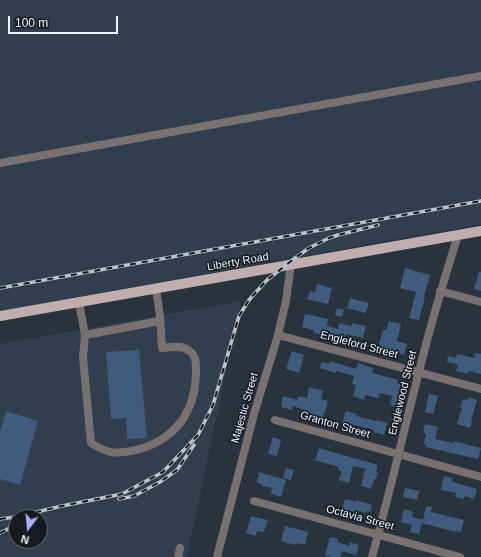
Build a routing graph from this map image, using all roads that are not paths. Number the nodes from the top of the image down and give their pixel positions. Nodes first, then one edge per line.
1 (481, 76) edge
2 (0, 163) edge
3 (481, 231) edge
4 (458, 235) junction
5 (291, 264) junction
6 (156, 289) junction
7 (440, 291) junction
8 (79, 302) junction
9 (481, 302) edge
10 (0, 316) edge
11 (160, 321) junction
12 (86, 335) junction
13 (278, 335) junction
14 (419, 372) junction
15 (481, 389) edge
16 (275, 420) dead end
17 (399, 454) junction
18 (481, 477) edge
19 (254, 501) dead end
20 (378, 535) junction
21 (180, 548) dead end
22 (178, 557) edge
23 (217, 557) edge
24 (372, 557) edge
25 (460, 557) edge

1 - 2 street
3 - 4 main road, Liberty Road
4 - 5 main road, Liberty Road
4 - 7 street, Englewood Street
5 - 6 main road, Liberty Road
5 - 13 street, Majestic Street
6 - 8 main road, Liberty Road
6 - 11 street
7 - 9 street
7 - 14 street, Englewood Street
8 - 10 main road, Liberty Road
8 - 12 street
11 - 12 street
11 - 12 street
13 - 14 street, Engleford Street
13 - 23 street, Majestic Street
14 - 15 street, Engleford Street
14 - 17 street, Englewood Street
16 - 17 street, Granton Street
17 - 18 street, Granton Street
17 - 20 street, Englewood Street
19 - 20 street, Octavia Street
20 - 24 street, Englewood Street
20 - 25 street, Octavia Street
21 - 22 street

